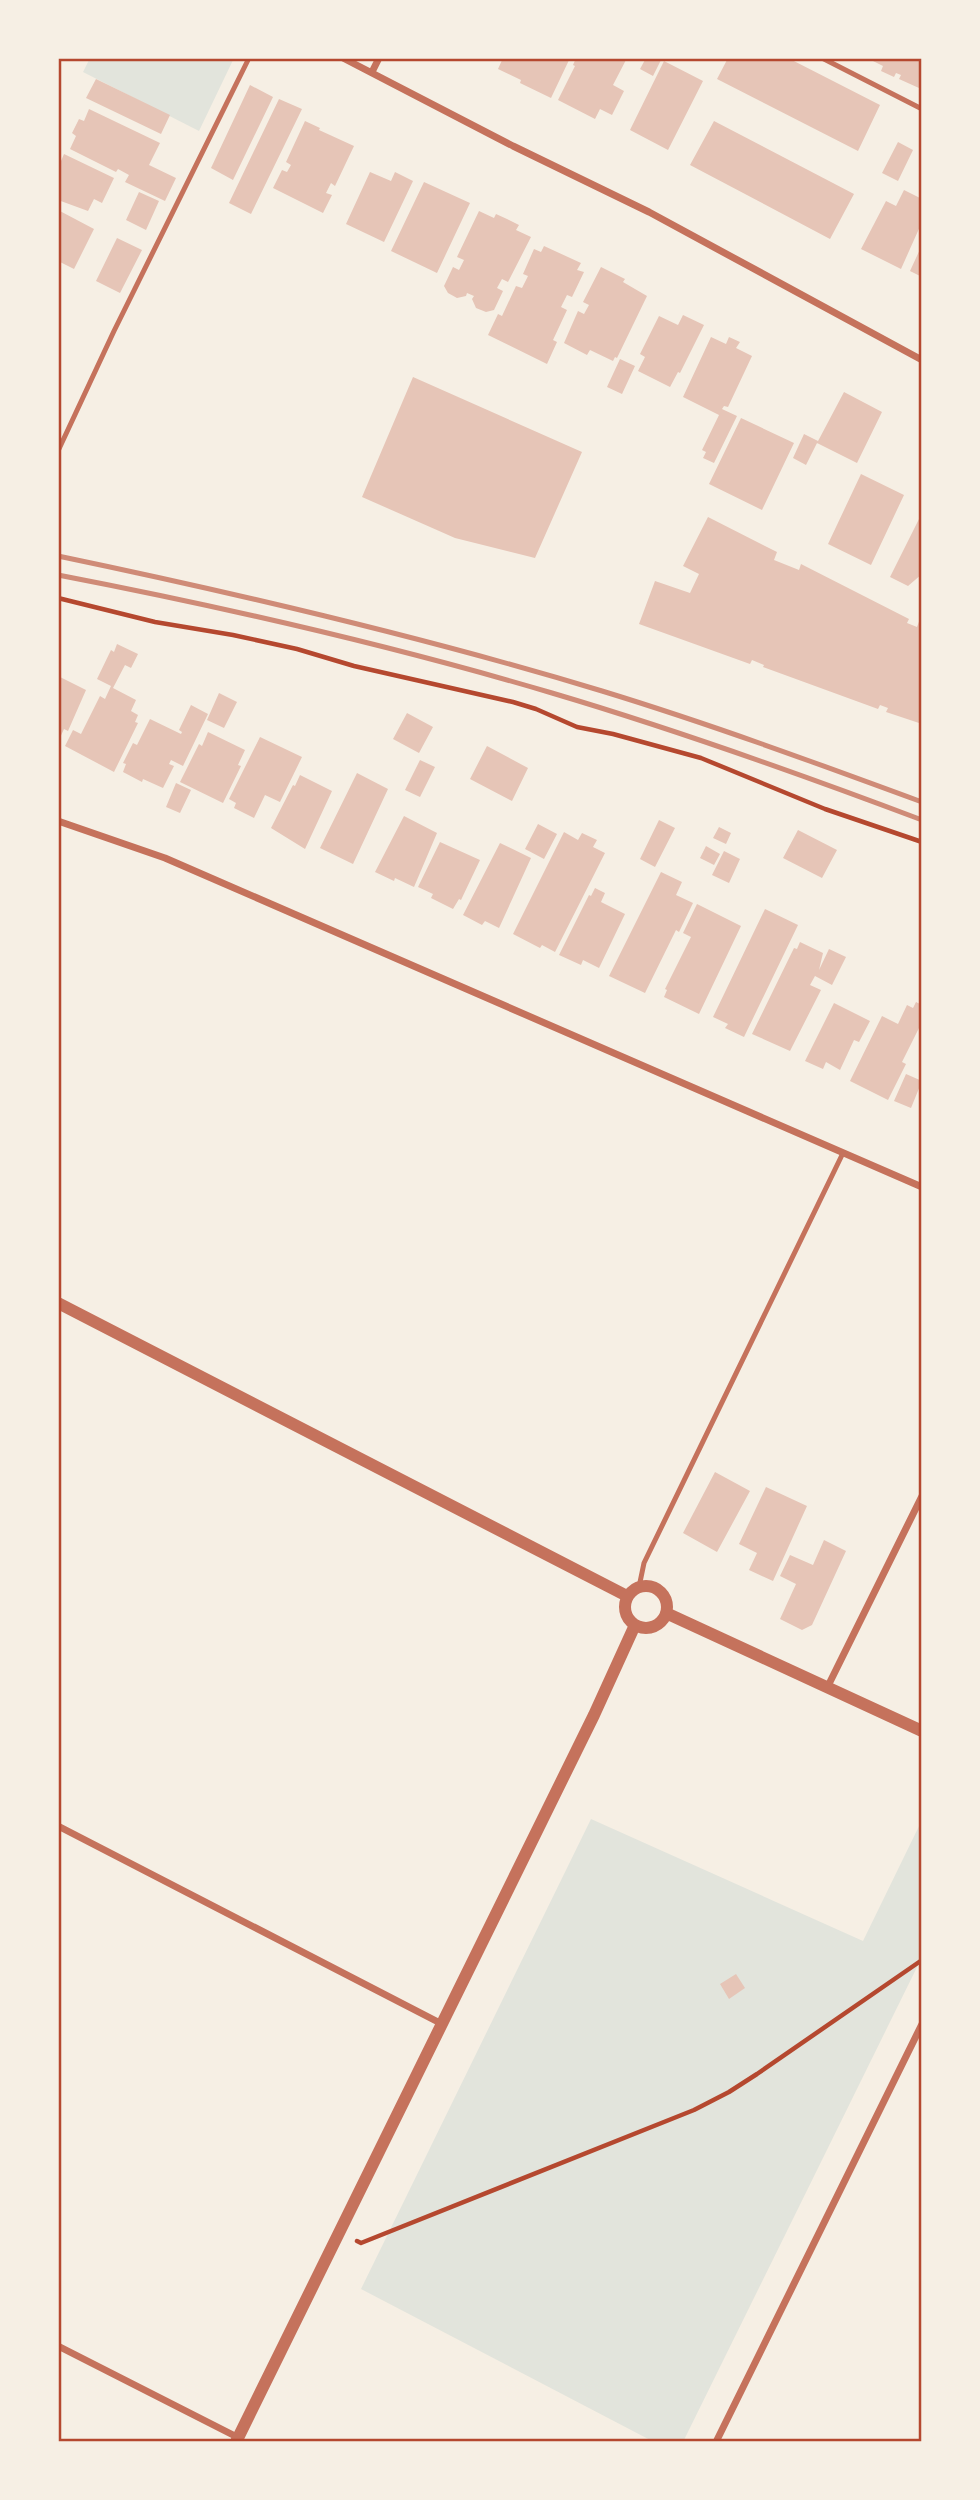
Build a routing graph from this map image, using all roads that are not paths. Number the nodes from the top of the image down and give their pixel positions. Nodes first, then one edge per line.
1 (249, 58) edge
2 (343, 58) edge
3 (379, 58) edge
4 (822, 58) edge
5 (372, 72) junction
6 (922, 109) edge
7 (922, 360) edge
8 (58, 450) edge
9 (58, 821) edge
10 (843, 1153) junction
11 (922, 1187) edge
12 (58, 1303) edge
13 (922, 1496) edge
14 (639, 1587) junction
15 (627, 1596) junction
16 (666, 1613) junction
17 (635, 1625) junction
18 (827, 1688) junction
19 (922, 1731) edge
20 (58, 1826) edge
21 (442, 2024) junction
22 (922, 2024) edge
23 (58, 2346) edge
24 (238, 2440) edge
25 (716, 2442) edge

1 - 8 lane
2 - 5 street
3 - 5 street
4 - 6 lane
5 - 7 street
9 - 10 street
10 - 11 street
10 - 14 lane
12 - 15 street
13 - 18 street
14 - 15 street
14 - 16 street
15 - 17 street
16 - 17 street
16 - 18 street
17 - 21 street
18 - 19 street
20 - 21 street
21 - 24 street
22 - 25 street
23 - 24 street

